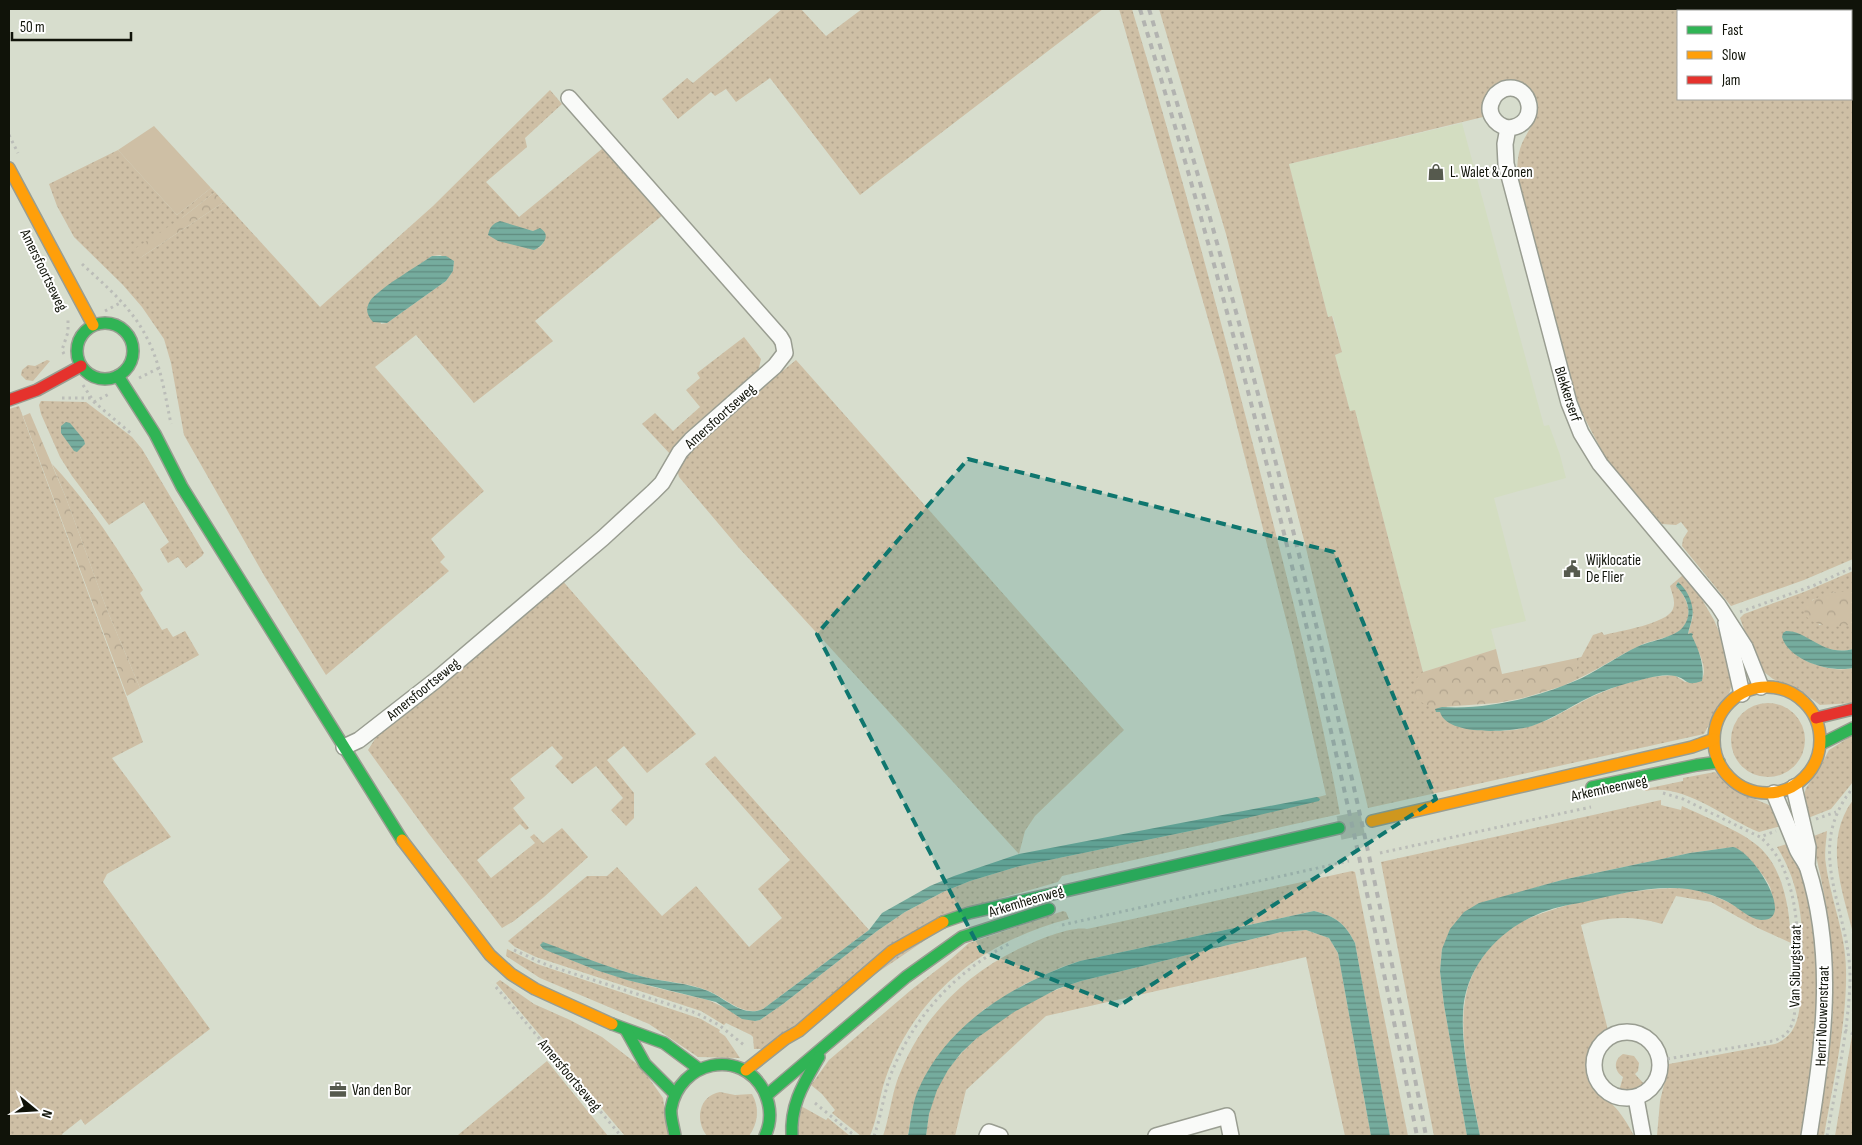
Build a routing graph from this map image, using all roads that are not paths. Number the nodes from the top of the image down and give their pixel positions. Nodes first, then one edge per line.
1 (570, 98) dead end
2 (1508, 128) dead end
3 (9, 168) edge
4 (93, 325) junction
5 (77, 367) junction
6 (118, 376) junction
7 (9, 400) edge
8 (1725, 617) junction
9 (1761, 687) junction
10 (1742, 694) junction
11 (1853, 709) edge
12 (1816, 718) junction
13 (1853, 728) edge
14 (1714, 739) junction
15 (1821, 744) junction
16 (344, 747) junction
17 (1719, 762) junction
18 (1794, 786) junction
19 (1580, 790) dead end
20 (1774, 793) junction
21 (1372, 821) tunnel mouth
22 (1796, 825) junction
23 (1340, 828) tunnel mouth
24 (1063, 904) dead end
25 (626, 1030) junction
26 (800, 1031) junction
27 (823, 1049) junction
28 (665, 1068) dead end
29 (699, 1069) junction
30 (746, 1070) junction
31 (755, 1078) junction
32 (737, 1081) dead end
33 (678, 1085) junction
34 (767, 1095) junction
35 (690, 1097) dead end
36 (1636, 1098) junction
37 (675, 1136) edge
38 (765, 1136) edge
39 (792, 1136) edge
40 (987, 1136) edge
41 (1000, 1136) edge
42 (1156, 1136) edge
43 (1231, 1136) edge
44 (1643, 1136) edge
45 (1809, 1136) edge

1 - 16 street, Amersfoortseweg
2 - 8 street, Blekkerserf
3 - 4 main road, Amersfoortseweg
4 - 5 main road
4 - 6 main road
5 - 6 main road
5 - 7 main road
6 - 16 main road
8 - 9 street, Blekkerserf
8 - 10 street, Blekkerserf
9 - 10 main road
9 - 12 main road
10 - 14 main road
11 - 12 main road
12 - 15 main road
13 - 15 main road
14 - 17 main road
14 - 21 main road, Arkemheenweg
15 - 18 main road
16 - 25 main road
17 - 19 main road, Arkemheenweg
17 - 20 main road
18 - 20 main road
18 - 22 street, Henri Nouwenstraat
20 - 22 street, Henri Nouwenstraat
22 - 45 street, Henri Nouwenstraat
23 - 26 main road, Arkemheenweg
24 - 27 main road, Arkemheenweg
25 - 28 main road
25 - 29 main road
25 - 33 main road
26 - 30 main road, Arkemheenweg
26 - 31 main road, Arkemheenweg
27 - 34 main road, Arkemheenweg
27 - 39 main road
29 - 30 main road
29 - 33 main road
30 - 31 main road
31 - 32 main road
31 - 34 main road
33 - 35 main road
33 - 37 main road
34 - 38 main road
36 - 36 street
36 - 44 street
40 - 41 street
42 - 43 street

